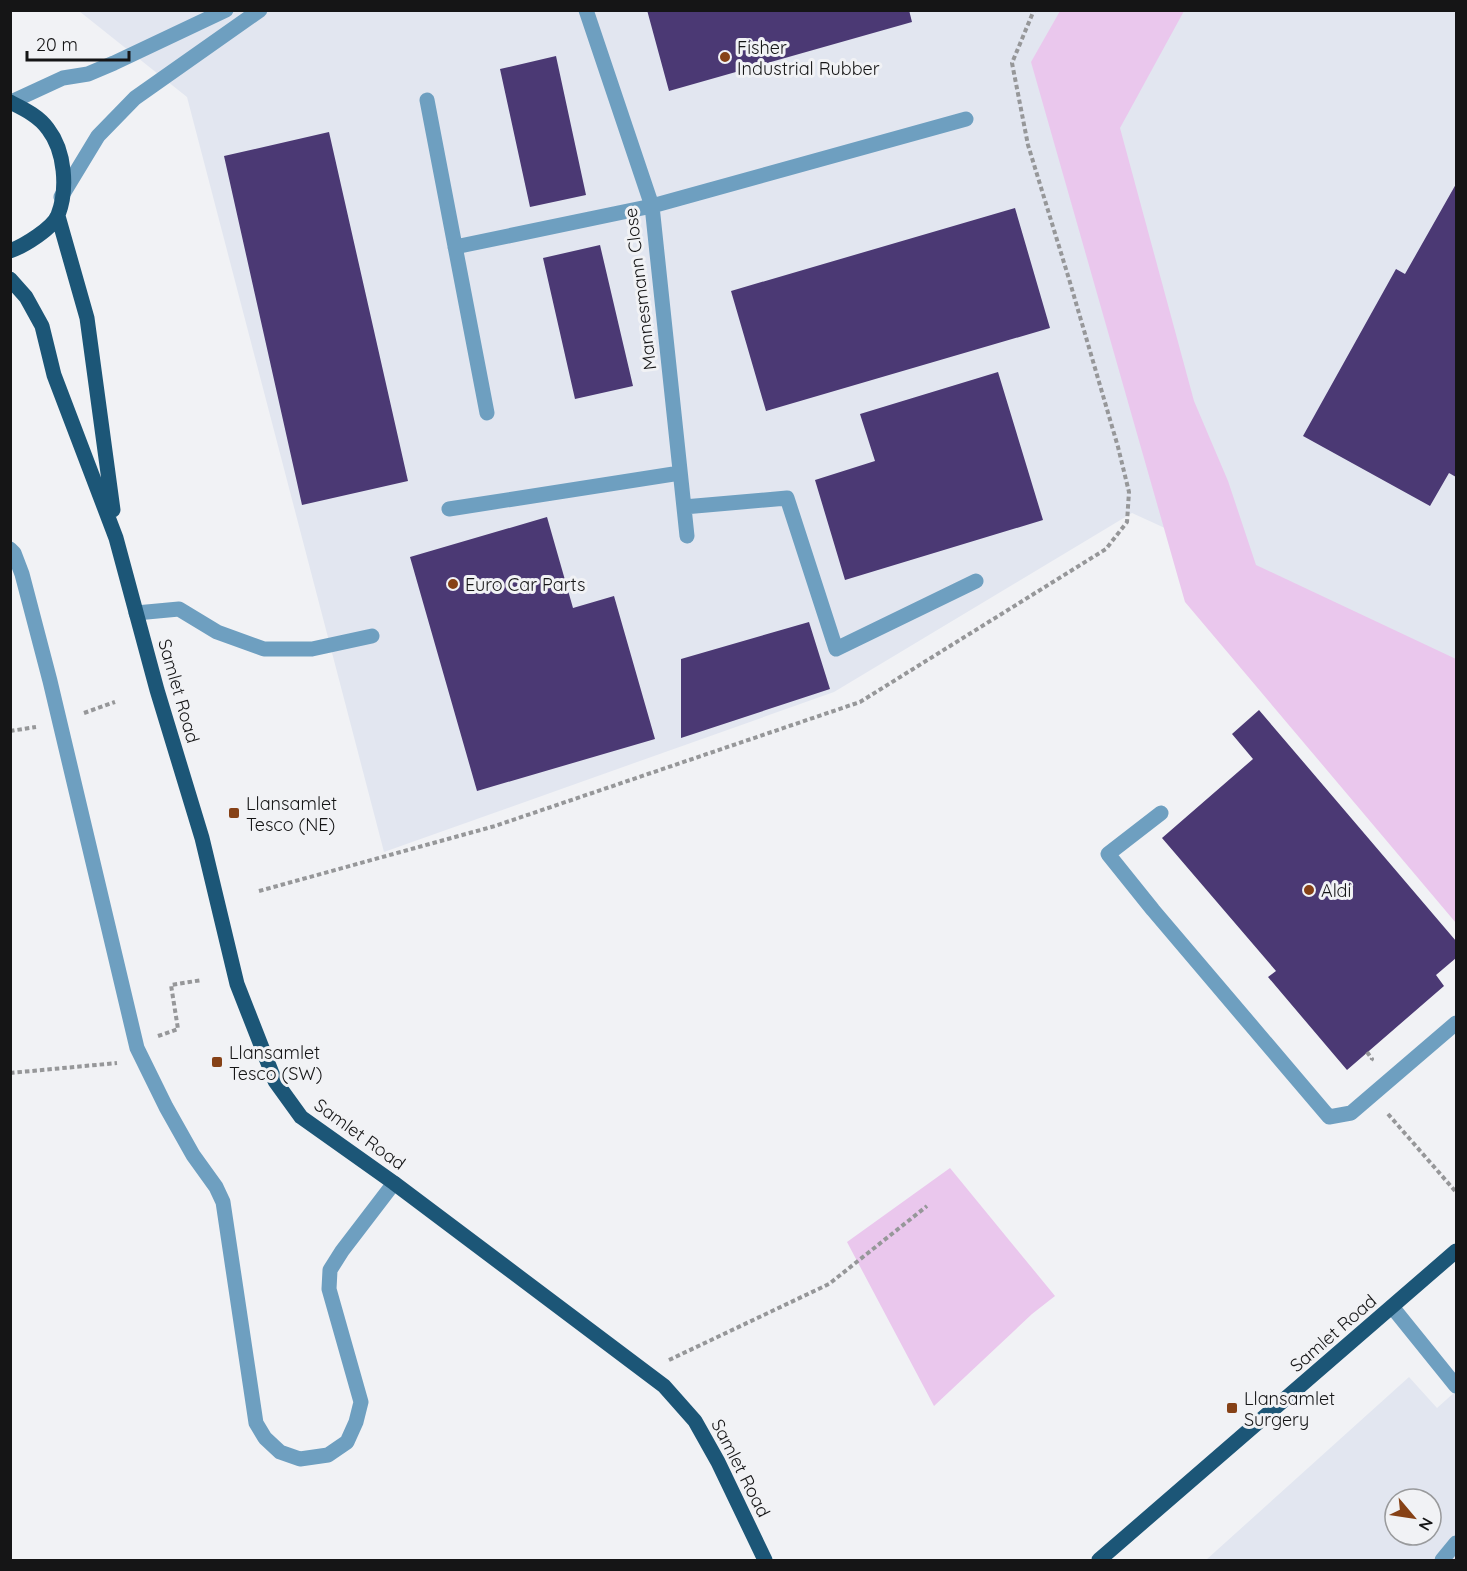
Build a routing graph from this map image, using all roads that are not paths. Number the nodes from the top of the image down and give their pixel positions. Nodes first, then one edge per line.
1 (226, 10) edge
2 (260, 10) edge
3 (586, 10) edge
4 (427, 100) dead end
5 (11, 102) edge
6 (966, 119) dead end
7 (62, 197) junction
8 (652, 206) junction
9 (58, 216) junction
10 (455, 247) junction
11 (10, 251) edge
12 (10, 279) edge
13 (487, 413) dead end
14 (680, 472) junction
15 (684, 507) junction
16 (449, 509) dead end
17 (687, 536) dead end
18 (116, 538) junction
19 (10, 549) edge
20 (976, 581) dead end
21 (136, 613) junction
22 (372, 636) dead end
23 (1161, 813) dead end
24 (1456, 1023) edge
25 (394, 1183) junction
26 (1456, 1251) edge
27 (1393, 1308) junction
28 (1456, 1386) edge
29 (1456, 1543) edge
30 (765, 1560) edge
31 (1099, 1560) edge
32 (1442, 1560) edge

1 - 5 street
2 - 7 street
3 - 8 street, Mannesmann Close
4 - 10 street
5 - 7 main road
6 - 8 street
7 - 9 main road
8 - 10 street
8 - 14 street, Mannesmann Close
9 - 11 main road
9 - 18 main road, Samlet Road
10 - 13 street
12 - 18 main road, Samlet Road
14 - 15 street, Mannesmann Close
14 - 16 street
15 - 17 street, Mannesmann Close
15 - 20 street
18 - 21 main road, Samlet Road
19 - 25 street
21 - 22 street
21 - 25 main road, Samlet Road
23 - 24 street
25 - 30 main road, Samlet Road
26 - 27 main road, Samlet Road
27 - 28 street
27 - 31 main road, Samlet Road
29 - 32 street

